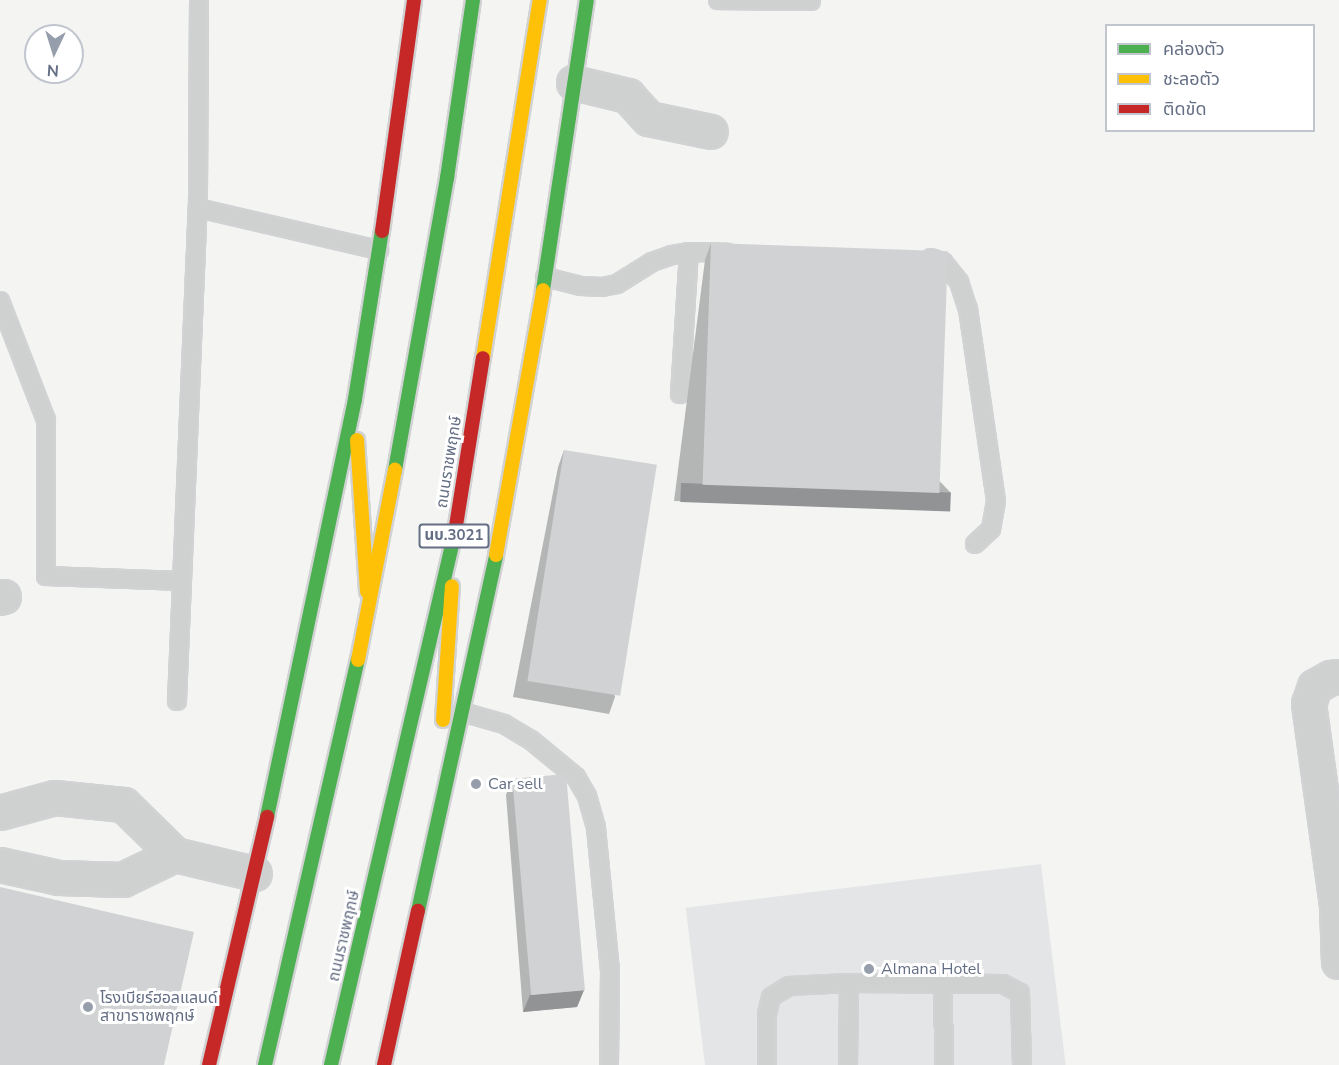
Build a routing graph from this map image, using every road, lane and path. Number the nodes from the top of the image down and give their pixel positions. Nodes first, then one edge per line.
1 (199, 0) edge
2 (414, 0) edge
3 (473, 0) edge
4 (540, 0) edge
5 (587, 0) edge
6 (718, 0) edge
7 (811, 1) edge
8 (574, 83) junction
9 (711, 132) dead end
10 (198, 208) junction
11 (379, 250) junction
12 (689, 252) junction
13 (748, 254) edge
14 (915, 257) edge
15 (545, 277) junction
16 (0, 301) edge
17 (680, 394) dead end
18 (355, 399) junction
19 (455, 530) junction
20 (975, 544) dead end
21 (182, 581) junction
22 (368, 618) junction
23 (1339, 677) edge
24 (177, 701) dead end
25 (462, 712) junction
26 (438, 812) junction
27 (0, 813) edge
28 (175, 855) junction
29 (0, 865) edge
30 (255, 874) junction
31 (1338, 906) edge
32 (1339, 962) edge
33 (849, 982) junction
34 (943, 984) junction
35 (209, 1065) edge
36 (265, 1065) edge
37 (331, 1065) edge
38 (384, 1065) edge
39 (609, 1065) edge
40 (767, 1065) edge
41 (848, 1065) edge
42 (944, 1065) edge
43 (1022, 1065) edge

1 - 10 lane
2 - 11 main road
3 - 22 main road
4 - 19 main road, ถนนราชพฤกษ์ / นบ.3021
5 - 8 main road, นบ.3021
6 - 7 lane
8 - 9 street
8 - 15 main road, นบ.3021
10 - 11 lane
10 - 21 lane
11 - 18 main road
12 - 13 lane
12 - 15 lane
12 - 17 lane
14 - 20 lane
15 - 25 main road, นบ.3021
16 - 21 lane
18 - 22 main road
18 - 30 main road
19 - 26 main road
19 - 37 main road, ถนนราชพฤกษ์ / นบ.3021
21 - 24 lane
22 - 36 main road
23 - 31 street
25 - 26 main road, นบ.3021
25 - 39 lane
26 - 38 main road, นบ.3021
27 - 28 street
28 - 29 street
28 - 30 street
30 - 35 main road
31 - 32 street
33 - 34 lane
33 - 40 lane
33 - 41 lane
34 - 42 lane
34 - 43 lane

